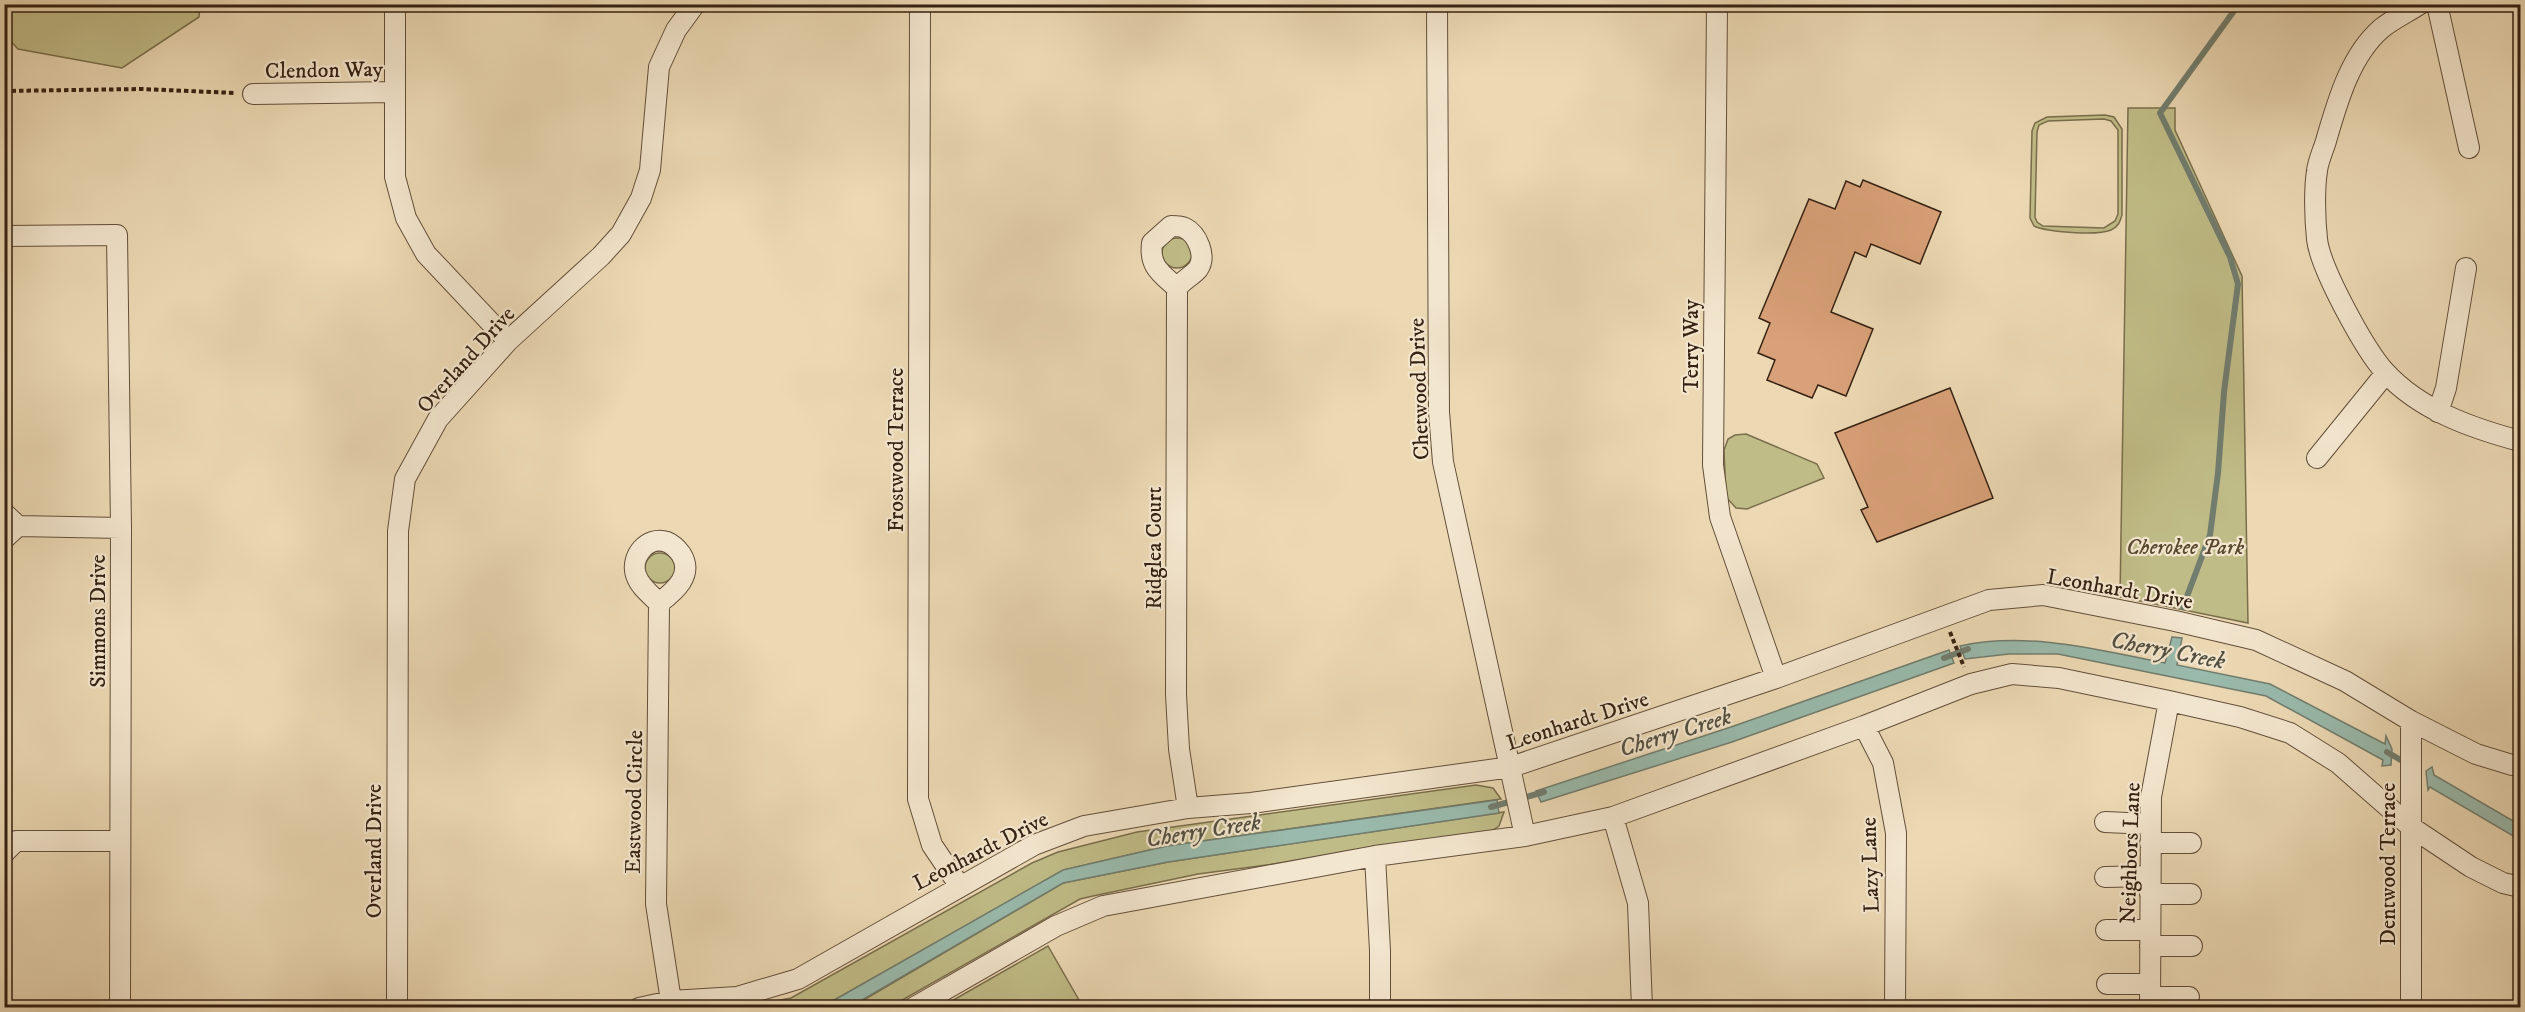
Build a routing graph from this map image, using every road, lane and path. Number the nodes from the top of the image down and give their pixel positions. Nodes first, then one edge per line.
1 (395, 4) edge
2 (694, 4) edge
3 (920, 4) edge
4 (1437, 4) edge
5 (1717, 4) edge
6 (2420, 4) edge
7 (2437, 4) edge
8 (4, 91) edge
9 (395, 92) junction
10 (253, 94) joint
11 (2469, 148) dead end
12 (4, 236) edge
13 (2466, 268) dead end
14 (1177, 288) dead end
15 (508, 341) junction
16 (2386, 373) junction
17 (2438, 412) junction
18 (2520, 441) edge
19 (2317, 458) dead end
20 (9, 526) edge
21 (121, 528) junction
22 (660, 603) dead end
23 (1943, 616) junction
24 (1776, 678) junction
25 (1971, 684) junction
26 (2169, 701) junction
27 (2411, 721) junction
28 (1864, 726) junction
29 (2520, 765) edge
30 (1512, 767) junction
31 (1188, 808) junction
32 (1613, 817) junction
33 (2105, 822) dead end
34 (2411, 827) junction
35 (2150, 833) junction
36 (1525, 836) junction
37 (8, 841) edge
38 (120, 841) junction
39 (2191, 843) dead end
40 (1375, 856) junction
41 (2106, 877) dead end
42 (959, 885) junction
43 (2150, 885) junction
44 (2520, 886) edge
45 (2191, 894) dead end
46 (2106, 930) dead end
47 (2150, 938) junction
48 (2192, 946) dead end
49 (2107, 984) dead end
50 (2151, 996) edge
51 (2189, 997) dead end
52 (671, 1001) junction
53 (120, 1008) edge
54 (397, 1008) edge
55 (639, 1008) edge
56 (913, 1008) edge
57 (1380, 1008) edge
58 (1642, 1008) edge
59 (1895, 1008) edge
60 (2411, 1008) edge

1 - 9 street
2 - 15 street, Overland Drive
3 - 42 street, Frostwood Terrace
4 - 30 street, Chetwood Drive
5 - 24 street, Terry Way
6 - 16 street
7 - 11 street
8 - 10 path
9 - 10 street, Clendon Way
9 - 15 street
12 - 21 street, Simmons Drive
13 - 17 street
14 - 31 street, Ridglea Court
15 - 54 street, Overland Drive
16 - 17 street
16 - 19 street
17 - 18 street
20 - 21 street
21 - 38 street, Simmons Drive
22 - 52 street, Eastwood Circle
23 - 24 street, Leonhardt Drive
23 - 25 path
23 - 27 street, Leonhardt Drive
24 - 30 street, Leonhardt Drive
25 - 26 street
25 - 28 street
26 - 34 street
26 - 35 street, Neighbors Lane
27 - 29 street, Leonhardt Drive
27 - 34 street, Dentwood Terrace
28 - 32 street
28 - 59 street, Lazy Lane
30 - 31 street, Leonhardt Drive
30 - 36 street, Chetwood Drive
31 - 42 street, Leonhardt Drive
32 - 36 street
32 - 58 street
33 - 35 street
34 - 44 street
34 - 60 street, Dentwood Terrace
35 - 39 street
35 - 43 street, Neighbors Lane
36 - 40 street
37 - 38 street
38 - 53 street, Simmons Drive
40 - 56 street
40 - 57 street
41 - 43 street
42 - 52 street, Leonhardt Drive
43 - 45 street
43 - 47 street, Neighbors Lane
46 - 47 street
47 - 48 street
47 - 50 street, Neighbors Lane
49 - 50 street
50 - 51 street
52 - 55 street, Leonhardt Drive

